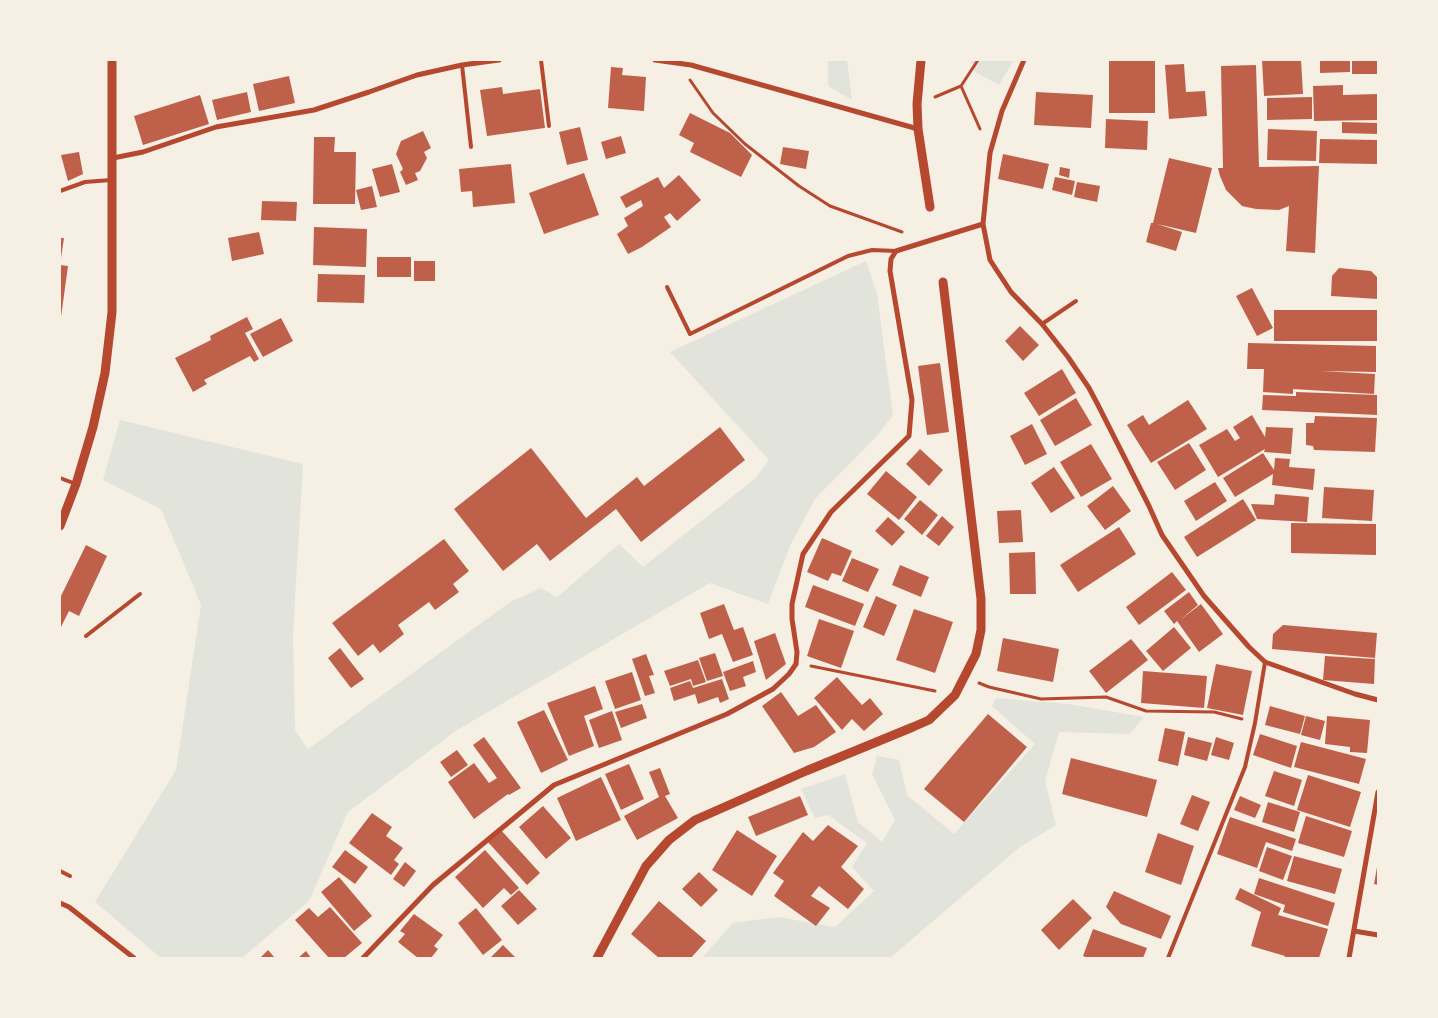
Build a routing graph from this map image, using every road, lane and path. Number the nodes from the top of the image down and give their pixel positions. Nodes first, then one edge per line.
1 (112, 60) edge
2 (498, 60) edge
3 (541, 60) edge
4 (655, 60) edge
5 (920, 60) edge
6 (978, 60) edge
7 (1024, 60) edge
8 (678, 64) junction
9 (462, 65) junction
10 (961, 86) junction
11 (917, 104) junction
12 (549, 126) dead end
13 (918, 129) junction
14 (471, 147) dead end
15 (990, 153) junction
16 (113, 158) junction
17 (113, 180) junction
18 (60, 191) edge
19 (930, 207) dead end
20 (983, 224) junction
21 (927, 242) junction
22 (896, 251) junction
23 (943, 282) dead end
24 (667, 288) dead end
25 (1076, 301) dead end
26 (1042, 324) junction
27 (60, 478) edge
28 (76, 484) junction
29 (60, 526) edge
30 (140, 594) dead end
31 (86, 636) dead end
32 (1265, 662) junction
33 (796, 664) junction
34 (976, 688) dead end
35 (956, 695) junction
36 (1378, 700) edge
37 (1255, 723) junction
38 (1378, 792) edge
39 (60, 872) edge
40 (70, 876) dead end
41 (60, 902) edge
42 (1354, 931) junction
43 (1378, 935) edge
44 (134, 958) edge
45 (363, 958) edge
46 (597, 958) edge
47 (1168, 958) edge
48 (1349, 958) edge

1 - 16 street
2 - 9 street
3 - 12 lane
4 - 8 street
5 - 11 street
6 - 10 path
7 - 15 street
8 - 13 street
8 - 21 path
9 - 14 lane
9 - 16 street
10 - 11 path
10 - 15 path
11 - 13 street
13 - 19 street
15 - 20 street
16 - 17 street
17 - 18 lane
17 - 28 street
20 - 21 street
20 - 26 street
21 - 22 street
22 - 24 lane
22 - 33 street
23 - 35 street
25 - 26 lane
26 - 32 street
27 - 28 lane
28 - 29 street
30 - 31 lane
32 - 36 street
32 - 37 lane
33 - 35 path
33 - 45 street
34 - 37 path
35 - 46 street
37 - 47 lane
38 - 42 street
39 - 40 lane
41 - 44 street
42 - 43 street
42 - 48 street

